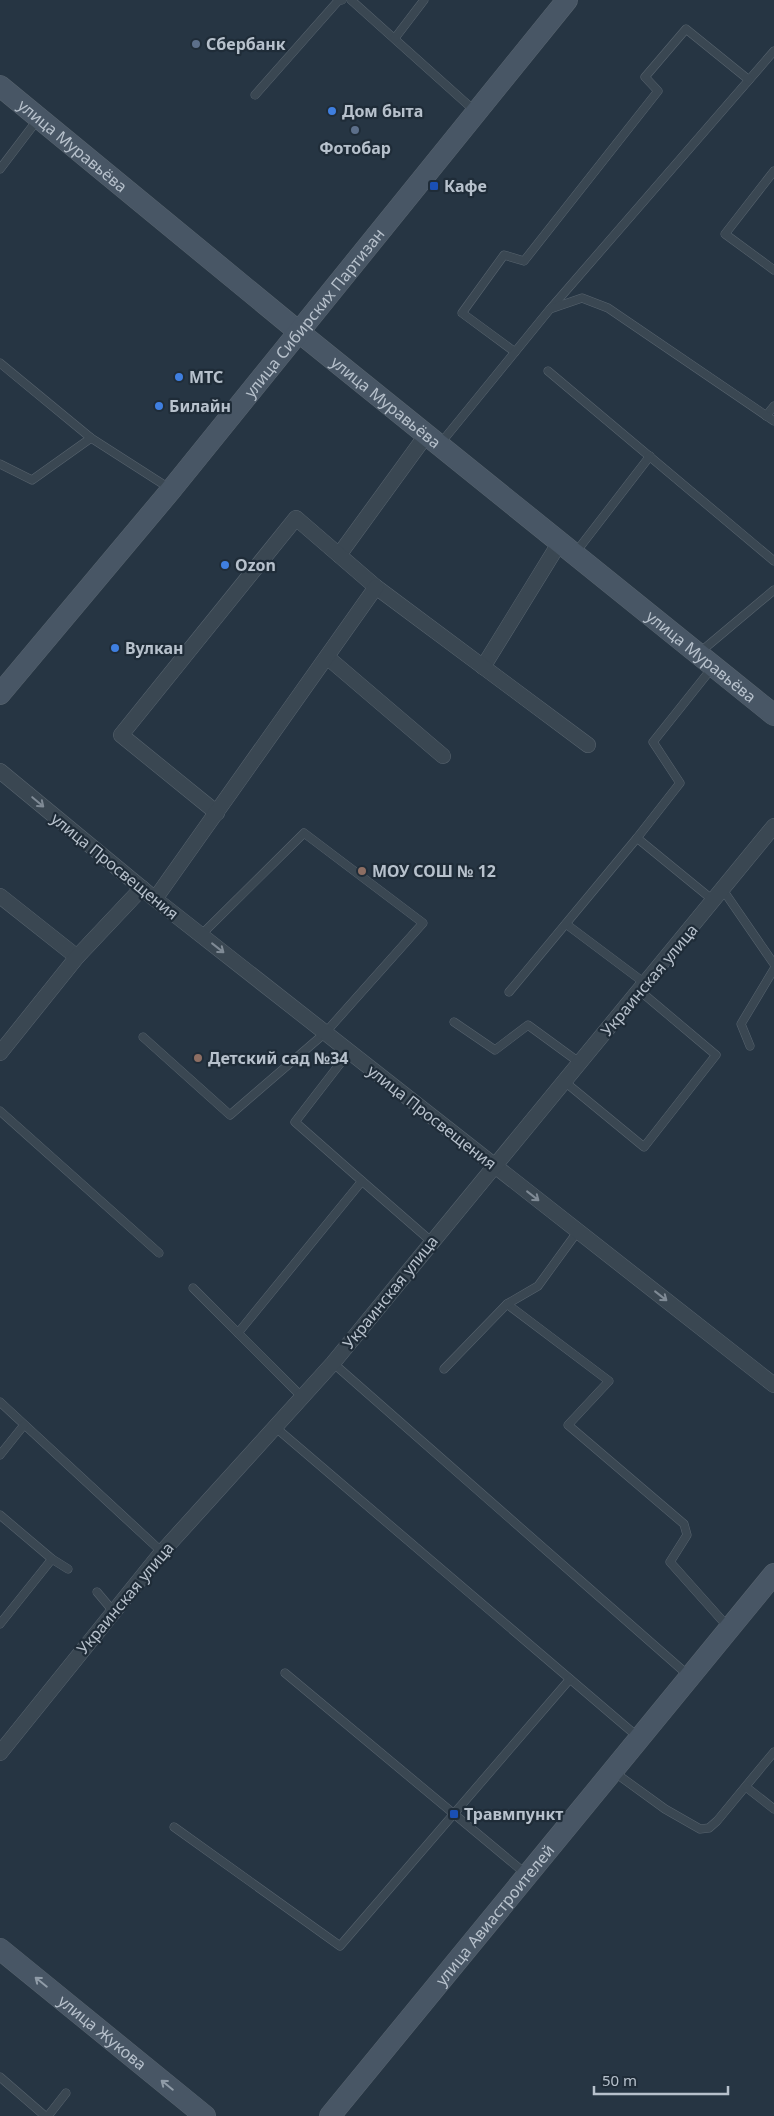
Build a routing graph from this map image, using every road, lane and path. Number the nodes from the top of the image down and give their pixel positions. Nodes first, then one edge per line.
1 (342, 0) edge
2 (351, 0) edge
3 (424, 0) edge
4 (567, 0) edge
5 (394, 38) junction
6 (774, 52) edge
7 (749, 80) junction
8 (0, 86) edge
9 (255, 95) dead end
10 (477, 113) junction
11 (40, 117) junction
12 (0, 169) edge
13 (774, 171) edge
14 (774, 270) edge
15 (550, 309) junction
16 (299, 332) junction
17 (515, 352) junction
18 (0, 363) edge
19 (548, 371) dead end
20 (774, 406) edge
21 (766, 416) junction
22 (774, 421) edge
23 (91, 438) junction
24 (433, 439) junction
25 (650, 456) junction
26 (0, 464) edge
27 (172, 490) junction
28 (567, 548) junction
29 (339, 555) junction
30 (774, 561) edge
31 (376, 587) junction
32 (774, 590) edge
33 (327, 657) junction
34 (705, 660) junction
35 (483, 667) junction
36 (0, 694) edge
37 (774, 715) edge
38 (588, 745) dead end
39 (443, 756) dead end
40 (0, 771) edge
41 (216, 813) junction
42 (774, 826) edge
43 (637, 838) junction
44 (142, 888) junction
45 (0, 896) edge
46 (719, 896) junction
47 (155, 899) junction
48 (566, 924) junction
49 (201, 935) junction
50 (77, 958) junction
51 (774, 964) edge
52 (774, 969) edge
53 (643, 988) junction
54 (509, 992) dead end
55 (454, 1022) dead end
56 (325, 1033) junction
57 (143, 1037) dead end
58 (750, 1046) dead end
59 (349, 1052) junction
60 (0, 1053) edge
61 (580, 1063) junction
62 (565, 1082) junction
63 (0, 1111) edge
64 (495, 1166) junction
65 (362, 1181) junction
66 (578, 1232) junction
67 (432, 1242) junction
68 (159, 1253) dead end
69 (193, 1288) dead end
70 (507, 1304) junction
71 (238, 1332) junction
72 (332, 1363) junction
73 (444, 1369) dead end
74 (774, 1385) edge
75 (302, 1396) junction
76 (0, 1402) edge
77 (24, 1426) junction
78 (275, 1427) junction
79 (0, 1455) edge
80 (0, 1514) edge
81 (162, 1552) junction
82 (52, 1559) junction
83 (68, 1568) dead end
84 (774, 1574) edge
85 (97, 1592) dead end
86 (113, 1612) junction
87 (0, 1624) edge
88 (730, 1628) junction
89 (285, 1673) dead end
90 (690, 1677) junction
91 (570, 1679) junction
92 (639, 1738) junction
93 (774, 1752) edge
94 (0, 1753) edge
95 (612, 1771) junction
96 (746, 1787) junction
97 (774, 1809) edge
98 (454, 1814) junction
99 (174, 1827) dead end
100 (528, 1875) junction
101 (0, 1949) edge
102 (0, 2078) edge
103 (66, 2093) dead end
104 (47, 2116) edge
105 (205, 2116) edge
106 (330, 2116) edge

1 - 9 lane
2 - 5 lane
3 - 5 lane
4 - 10 street, улица Сибирских Партизан
5 - 10 lane
6 - 7 lane
7 - 15 lane
7 - 17 lane
8 - 11 street, улица Муравьёва
10 - 16 street, улица Сибирских Партизан
11 - 12 lane
11 - 16 street, улица Муравьёва
13 - 14 lane
15 - 17 lane
15 - 21 lane
16 - 24 street, улица Муравьёва
16 - 27 street, улица Сибирских Партизан
17 - 24 lane
18 - 23 lane
19 - 25 lane
20 - 21 lane
21 - 22 lane
23 - 26 lane
23 - 27 lane
24 - 28 street, улица Муравьёва
24 - 29 street
25 - 28 lane
25 - 30 lane
27 - 36 street, улица Сибирских Партизан
28 - 34 street, улица Муравьёва
28 - 35 street
29 - 31 street
29 - 41 street
31 - 33 street
31 - 35 street
32 - 34 lane
33 - 39 street
33 - 41 street
34 - 37 street, улица Муравьёва
34 - 43 lane
35 - 38 street
40 -> 44 street, улица Просвещения
41 - 47 street
42 - 46 street, Украинская улица
43 - 46 lane
43 - 48 lane
44 - 47 street, улица Просвещения
44 - 50 street
45 - 50 street
46 - 51 lane
46 - 53 street, Украинская улица
47 - 49 street, улица Просвещения
48 - 53 lane
48 - 54 lane
49 -> 56 street, улица Просвещения
49 - 56 lane
50 - 60 street
52 - 58 lane
53 - 61 street, Украинская улица
53 - 62 lane
55 - 61 lane
56 - 57 lane
56 - 59 street, улица Просвещения
59 - 64 street, улица Просвещения
59 - 65 lane
61 - 62 street, Украинская улица
62 - 64 street, Украинская улица
63 - 68 lane
64 -> 66 street, улица Просвещения
64 - 67 street, Украинская улица
65 - 67 lane
65 - 71 lane
66 - 70 lane
66 -> 74 street, улица Просвещения
67 - 72 street, Украинская улица
69 - 71 lane
70 - 73 lane
70 - 88 lane
71 - 75 lane
72 - 75 street, Украинская улица
72 - 90 lane
75 - 78 street, Украинская улица
76 - 77 lane
77 - 79 lane
77 - 81 lane
78 - 81 street, Украинская улица
78 - 91 lane
80 - 82 lane
81 - 86 street, Украинская улица
82 - 83 lane
82 - 87 lane
84 - 88 street, улица Авиастроителей
85 - 86 lane
86 - 94 street, Украинская улица
88 - 90 street, улица Авиастроителей
89 - 98 lane
90 - 92 street, улица Авиастроителей
91 - 92 lane
91 - 98 lane
92 - 95 street, улица Авиастроителей
93 - 96 lane
95 - 96 lane
95 - 100 street, улица Авиастроителей
96 - 97 lane
98 - 99 lane
98 - 100 lane
100 - 106 street, улица Авиастроителей
105 -> 101 street, улица Жукова
102 - 104 lane
103 - 104 lane

